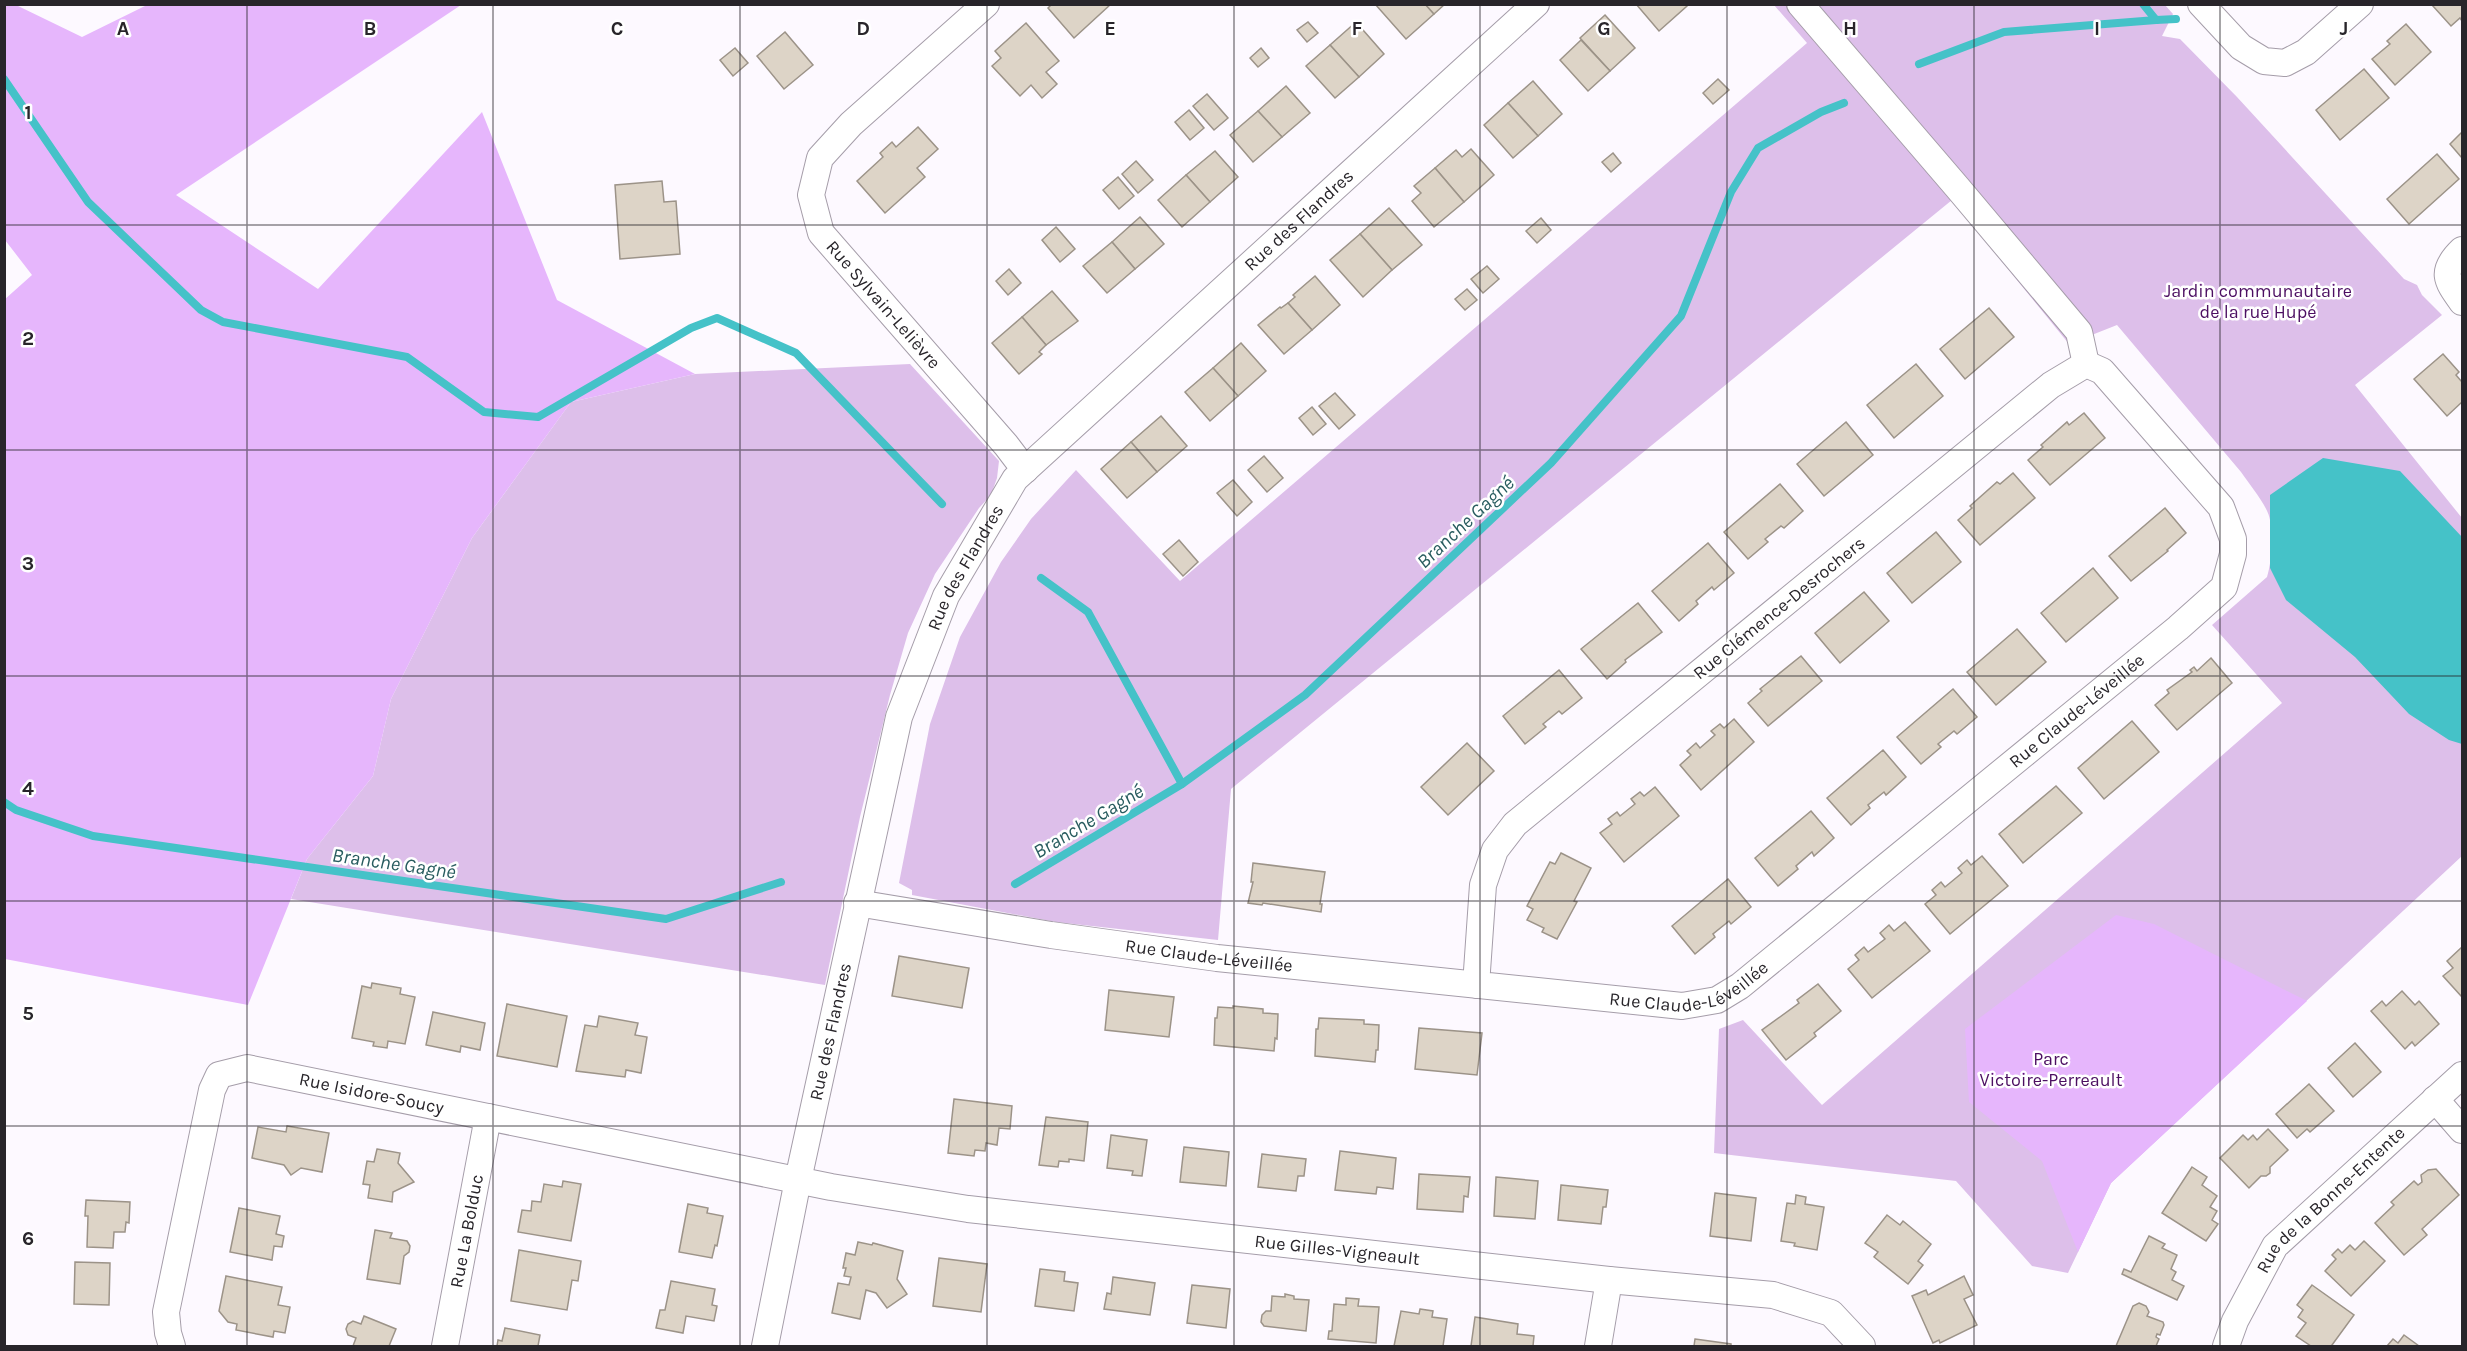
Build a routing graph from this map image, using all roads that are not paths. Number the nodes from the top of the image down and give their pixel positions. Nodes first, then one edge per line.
1 (986, 4) edge
2 (1536, 4) edge
3 (1800, 4) edge
4 (2202, 4) edge
5 (2360, 4) edge
6 (2455, 259) edge
7 (2463, 302) edge
8 (2086, 364) junction
9 (1025, 470) junction
10 (857, 903) junction
11 (1476, 985) junction
12 (2463, 1075) edge
13 (2435, 1099) junction
14 (488, 1117) junction
15 (2463, 1130) edge
16 (798, 1180) junction
17 (1609, 1280) junction
18 (172, 1347) edge
19 (445, 1347) edge
20 (765, 1347) edge
21 (1598, 1347) edge
22 (1862, 1347) edge
23 (2226, 1347) edge

1 - 9 street, Rue Sylvain-Lelièvre
2 - 9 street, Rue des Flandres
3 - 8 street
4 - 5 street
6 - 7 street
8 - 11 street, Rue Clémence-Desrochers
8 - 11 street, Rue Claude-Léveillée
9 - 10 street, Rue des Flandres
10 - 11 street, Rue Claude-Léveillée
10 - 16 street, Rue des Flandres
12 - 13 street, Rue de la Bonne-Entente
13 - 15 street
13 - 23 street, Rue de la Bonne-Entente
14 - 16 street, Rue Isidore-Soucy
14 - 18 street, Rue Isidore-Soucy
14 - 19 street, Rue La Bolduc
16 - 17 street, Rue Gilles-Vigneault
16 - 20 street, Rue des Flandres
17 - 21 street
17 - 22 street, Rue Gilles-Vigneault

